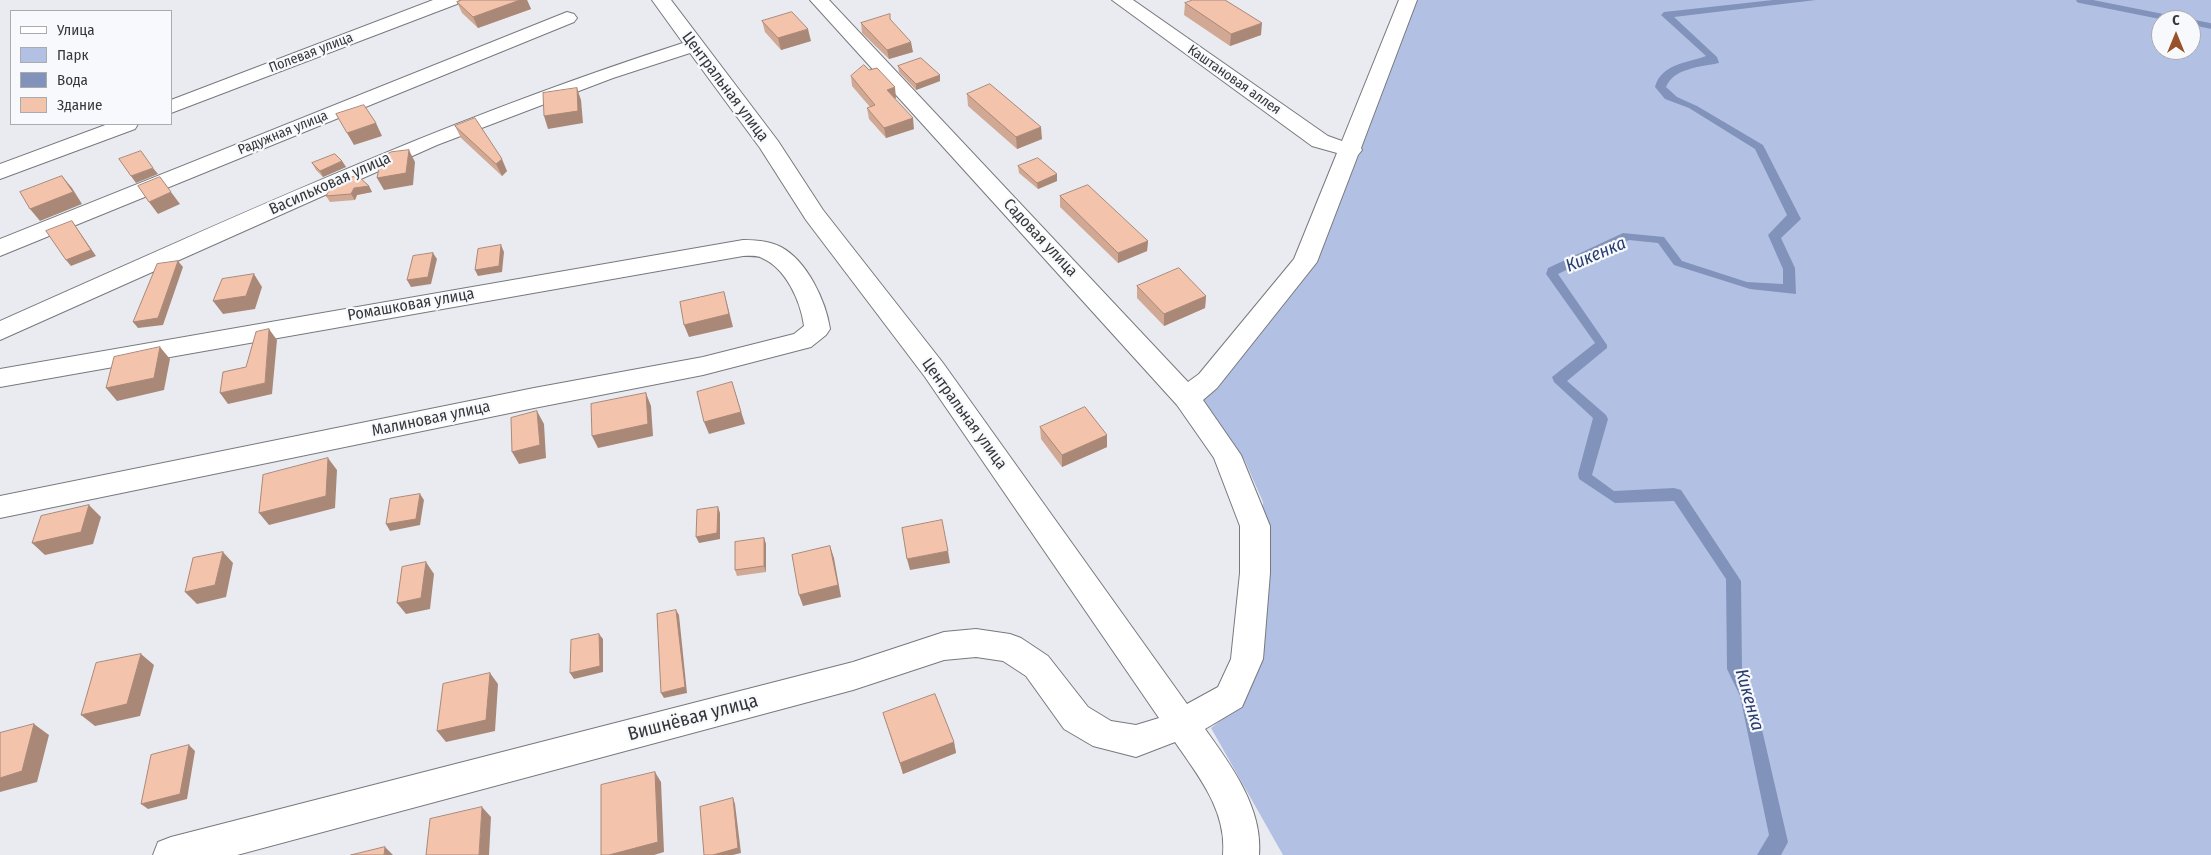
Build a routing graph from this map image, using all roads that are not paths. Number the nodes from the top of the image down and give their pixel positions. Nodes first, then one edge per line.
1 (450, 0) edge
2 (661, 0) edge
3 (819, 0) edge
4 (1121, 0) edge
5 (1408, 0) edge
6 (567, 18) dead end
7 (694, 45) junction
8 (172, 107) edge
9 (124, 125) edge
10 (1351, 150) junction
11 (0, 172) edge
12 (0, 248) edge
13 (805, 291) joint
14 (0, 331) edge
15 (0, 378) edge
16 (1187, 398) junction
17 (1242, 488) joint
18 (0, 507) edge
19 (1182, 725) junction
20 (1242, 848) edge
21 (171, 855) edge

1 - 8 street, Полевая улица
2 - 7 street, Центральная улица
3 - 16 street, Садовая улица
4 - 10 street, Каштановая аллея
5 - 10 street
6 - 12 street, Радужная улица
7 - 14 street, Васильковая улица
7 - 19 street, Центральная улица
9 - 11 street
10 - 16 street
13 - 15 street, Ромашковая улица
13 - 18 street, Малиновая улица
16 - 17 street, Садовая улица
17 - 19 street, Вишнёвая улица
19 - 20 street, Центральная улица
19 - 21 street, Вишнёвая улица

